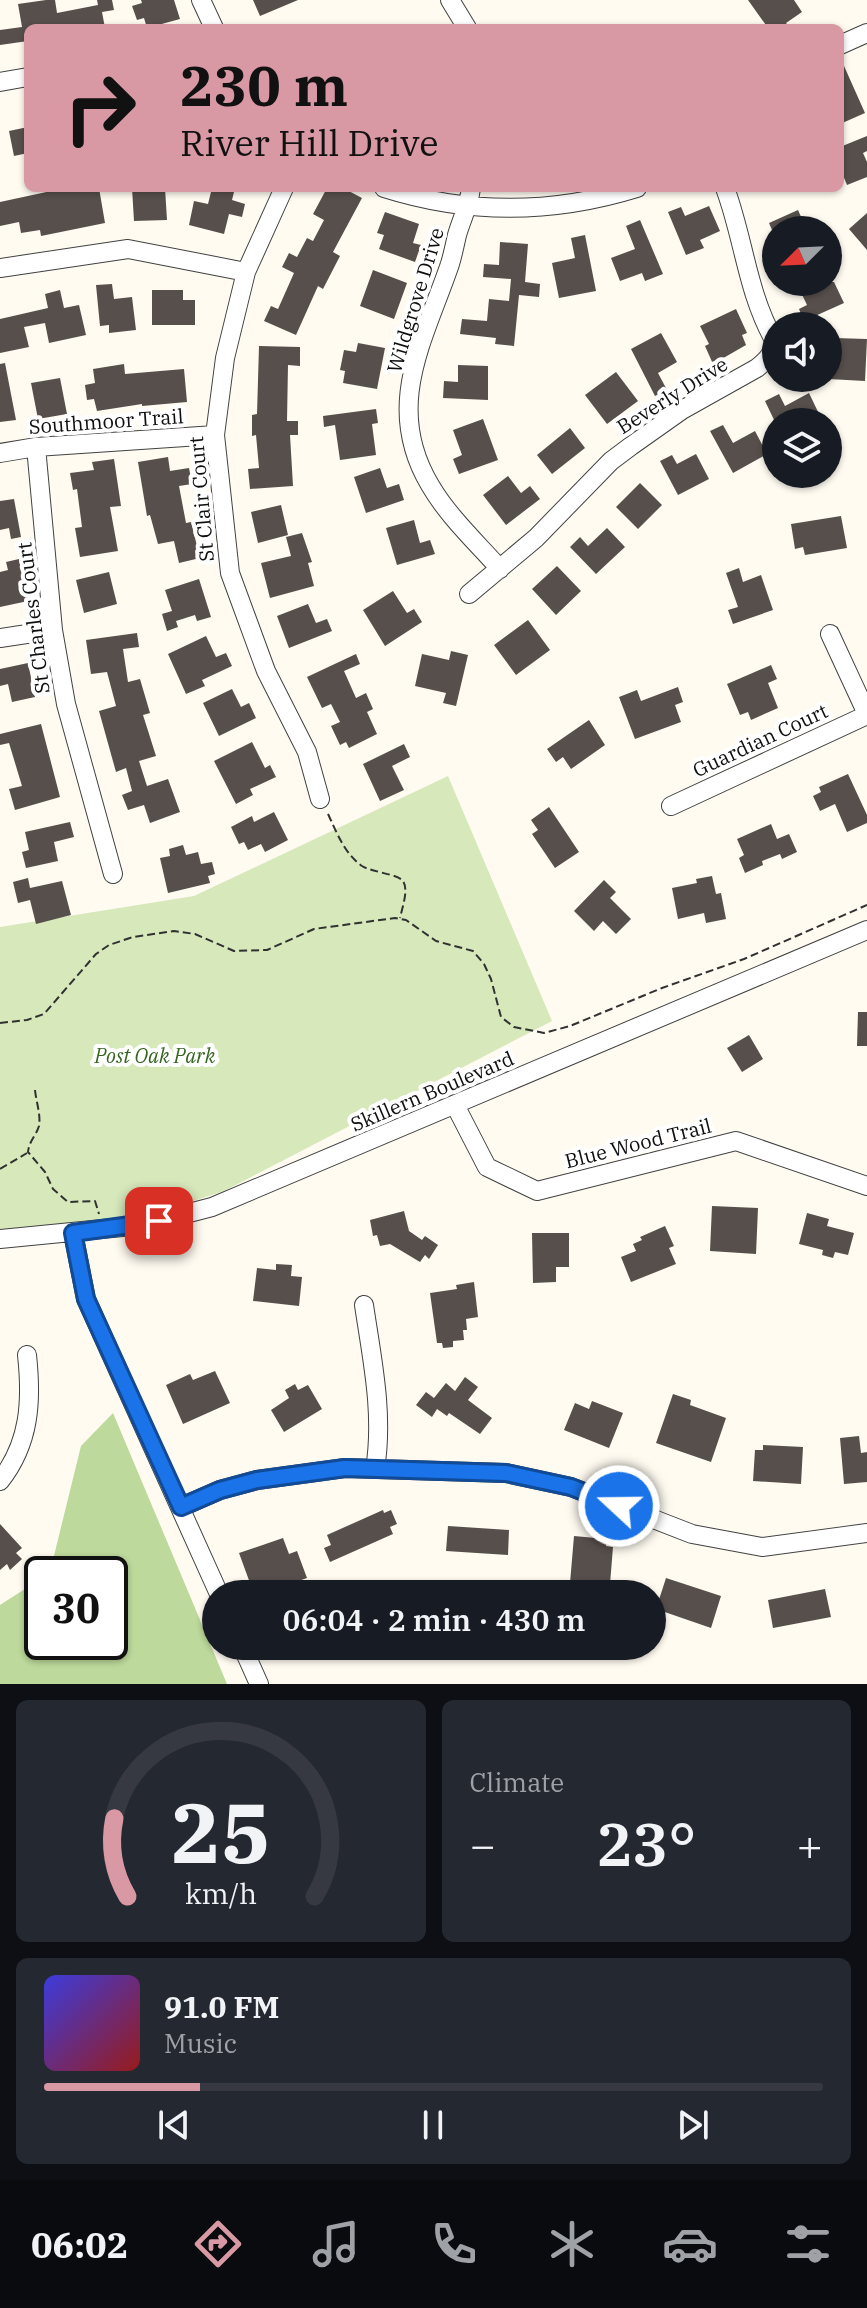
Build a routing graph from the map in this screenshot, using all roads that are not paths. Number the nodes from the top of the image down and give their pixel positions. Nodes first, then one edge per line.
1 (201, 0) edge
2 (450, 0) edge
3 (212, 24) edge
4 (465, 24) edge
5 (867, 33) edge
6 (844, 43) edge
7 (24, 78) edge
8 (0, 82) edge
9 (282, 192) edge
10 (422, 192) edge
11 (624, 192) edge
12 (726, 192) edge
13 (470, 197) edge
14 (0, 268) edge
15 (246, 272) junction
16 (215, 435) junction
17 (36, 447) junction
18 (0, 453) edge
19 (500, 569) junction
20 (469, 594) dead end
21 (53, 630) junction
22 (830, 634) dead end
23 (0, 638) edge
24 (867, 714) edge
25 (320, 799) road end
26 (671, 806) dead end
27 (113, 874) dead end
28 (867, 930) edge
29 (455, 1105) junction
30 (867, 1186) edge
31 (73, 1233) junction
32 (0, 1239) edge
33 (364, 1305) dead end
34 (27, 1355) dead end
35 (375, 1469) junction
36 (0, 1481) edge
37 (181, 1507) junction
38 (867, 1533) edge
39 (213, 1580) edge
40 (248, 1660) edge
41 (259, 1684) edge

1 - 3 street
2 - 4 street
5 - 6 street
7 - 8 street
9 - 15 street, St Clair Court
10 - 13 street
11 - 13 street
12 - 19 street, Beverly Drive
13 - 19 street, Wildgrove Drive
14 - 15 street
15 - 16 street, St Clair Court
16 - 17 street, Southmoor Trail
16 - 25 street, St Clair Court
17 - 18 street, Southmoor Trail
17 - 21 street, St Charles Court
19 - 20 street, Beverly Drive
21 - 23 street
21 - 27 street, St Charles Court
22 - 24 street
24 - 26 street, Guardian Court
28 - 29 street, Skillern Boulevard
29 - 30 street, Blue Wood Trail
29 - 31 street, Skillern Boulevard
31 - 32 street, Skillern Boulevard
31 - 37 street
33 - 35 street
34 - 36 street
35 - 37 street
35 - 38 street
37 - 39 street
40 - 41 street

